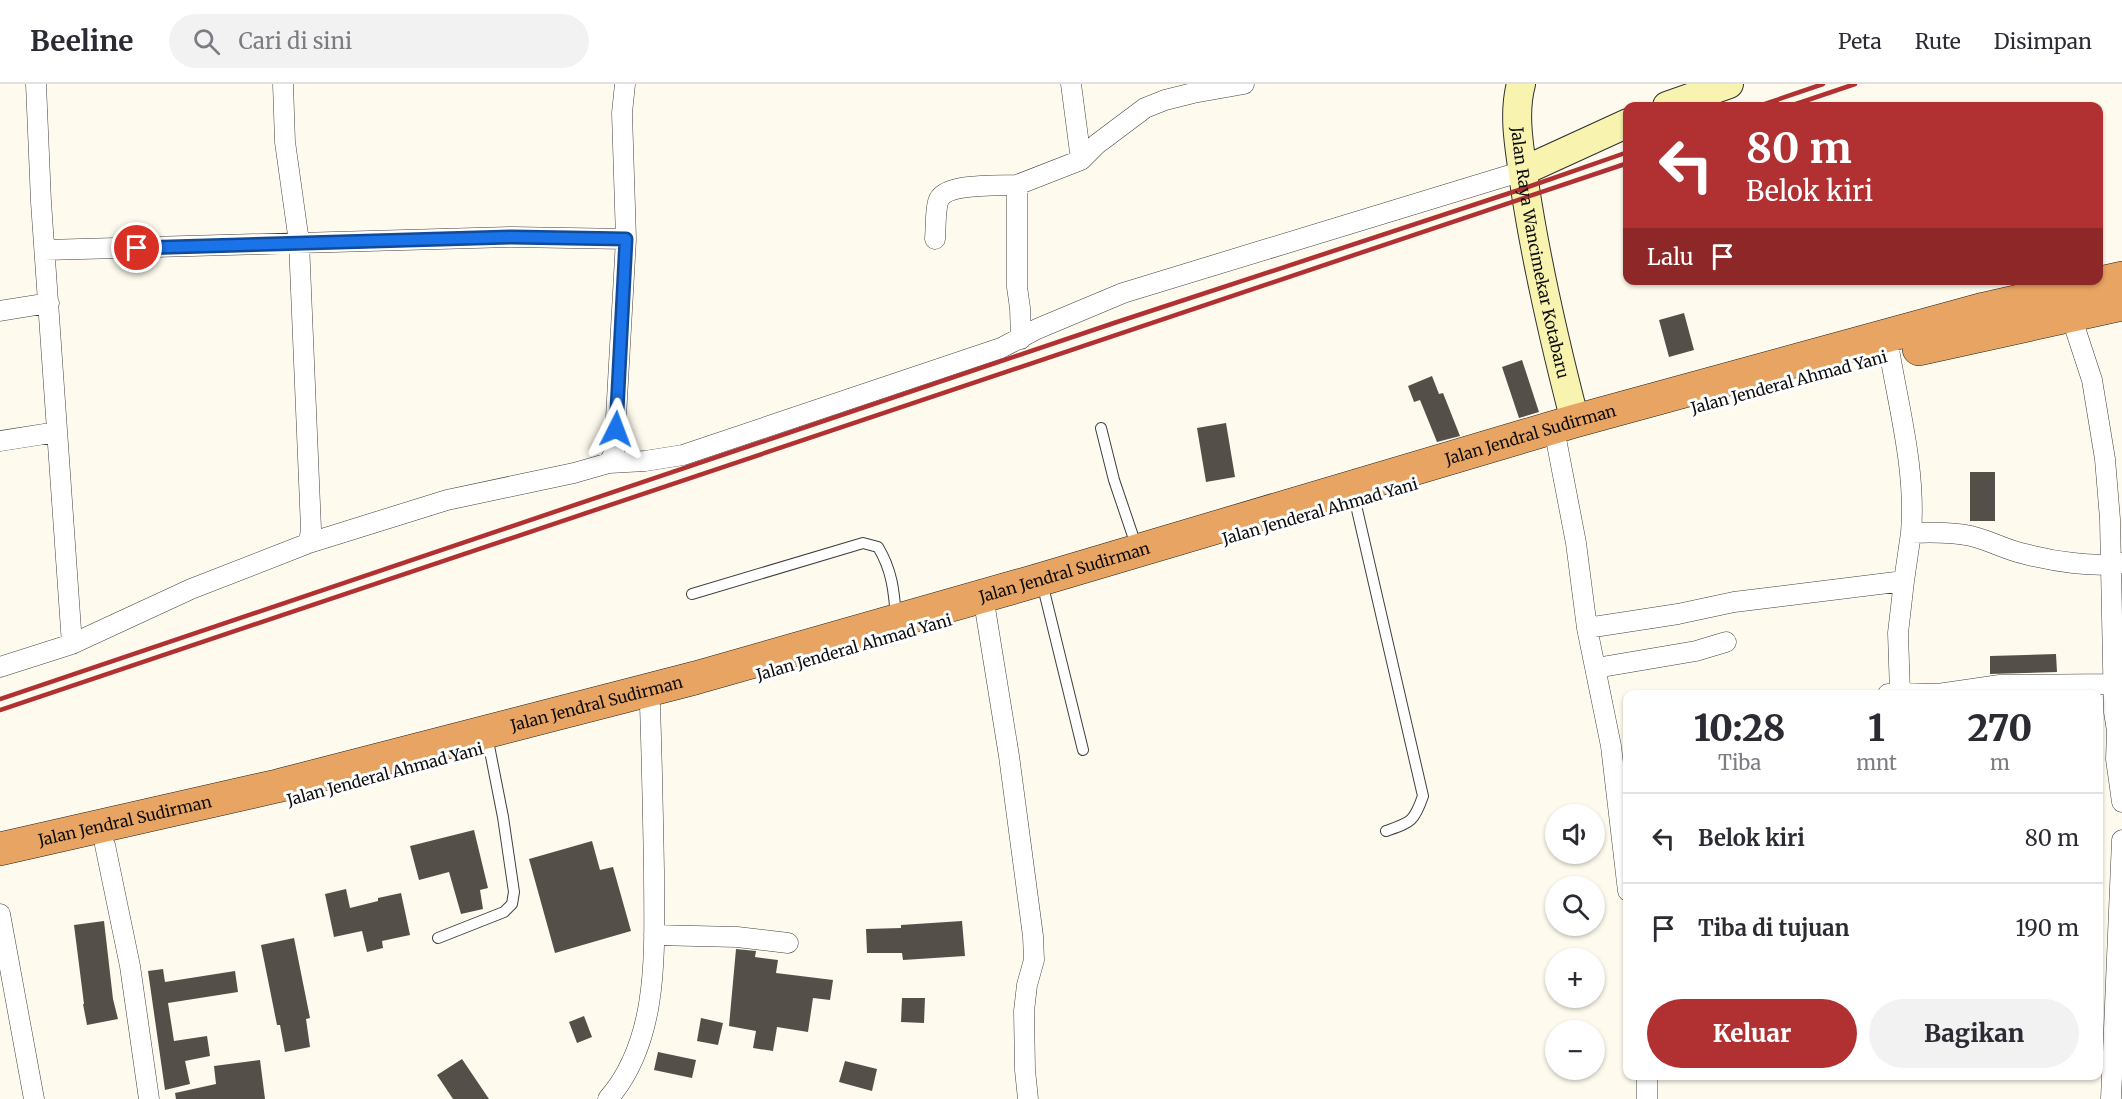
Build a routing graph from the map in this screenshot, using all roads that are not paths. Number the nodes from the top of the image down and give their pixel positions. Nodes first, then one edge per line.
1 (36, 84) edge
2 (283, 84) edge
3 (625, 84) edge
4 (1071, 84) edge
5 (1244, 84) edge
6 (1521, 84) edge
7 (1729, 84) edge
8 (1201, 88) edge
9 (1698, 89) edge
10 (1674, 102) edge
11 (1623, 125) edge
12 (1081, 160) junction
13 (1523, 171) junction
14 (1017, 185) junction
15 (626, 239) junction
16 (935, 239) dead end
17 (299, 242) junction
18 (45, 250) junction
19 (2122, 278) edge
20 (2103, 282) edge
21 (2091, 285) edge
22 (49, 303) junction
23 (2122, 304) edge
24 (0, 311) edge
25 (2071, 316) junction
26 (1021, 339) junction
27 (1890, 355) junction
28 (1101, 428) dead end
29 (57, 432) junction
30 (1566, 432) junction
31 (0, 441) edge
32 (609, 463) junction
33 (1355, 501) junction
34 (1911, 533) junction
35 (309, 543) junction
36 (1138, 551) junction
37 (2116, 564) edge
38 (1904, 581) junction
39 (1044, 591) junction
40 (692, 594) dead end
41 (985, 608) junction
42 (897, 621) junction
43 (1587, 628) junction
44 (1726, 642) dead end
45 (72, 644) junction
46 (0, 667) edge
47 (1596, 668) junction
48 (2112, 684) junction
49 (1894, 690) edge
50 (1966, 690) edge
51 (650, 706) junction
52 (2119, 731) edge
53 (489, 746) junction
54 (1083, 750) dead end
55 (2122, 802) edge
56 (1386, 831) dead end
57 (2122, 840) edge
58 (105, 845) junction
59 (1623, 848) edge
60 (0, 849) edge
61 (0, 868) edge
62 (0, 914) edge
63 (654, 935) junction
64 (438, 938) dead end
65 (788, 943) dead end
66 (1647, 1080) edge
67 (34, 1099) edge
68 (149, 1099) edge
69 (608, 1099) edge
70 (1028, 1099) edge
71 (1647, 1099) edge
72 (2111, 1099) edge

1 - 18 street
2 - 17 street
3 - 15 street
4 - 12 street
5 - 8 street
6 - 13 street, Jalan Raya Wancimekar Kotabaru
7 - 9 street
8 - 12 street
9 - 10 street
11 - 13 street
12 - 14 street
13 - 26 street
13 - 30 street, Jalan Raya Wancimekar Kotabaru
14 - 16 street
14 - 26 street
15 - 17 street
15 - 32 street
17 - 18 street
17 - 35 street
18 - 22 street
19 - 20 highway, Jalan Jendral Sudirman
21 - 30 highway, Jalan Jendral Sudirman
22 - 24 street
22 - 29 street
23 - 25 highway, Jalan Jenderal Ahmad Yani
25 - 27 highway, Jalan Jenderal Ahmad Yani
25 - 37 street
26 - 32 street
27 - 30 highway, Jalan Jenderal Ahmad Yani
27 - 34 street
28 - 36 lane
29 - 31 street
29 - 45 street
30 - 33 highway, Jalan Jenderal Ahmad Yani
30 - 36 highway, Jalan Jendral Sudirman
30 - 43 street
32 - 35 street
33 - 39 highway, Jalan Jenderal Ahmad Yani
33 - 56 lane
34 - 37 street
34 - 38 street
35 - 45 street
36 - 42 highway, Jalan Jendral Sudirman
37 - 48 street
38 - 43 street
38 - 49 street
39 - 41 highway, Jalan Jenderal Ahmad Yani
39 - 54 lane
40 - 42 lane
41 - 51 highway, Jalan Jenderal Ahmad Yani
41 - 70 street
42 - 60 highway, Jalan Jendral Sudirman
43 - 47 street
44 - 47 street
45 - 46 street
47 - 59 street
48 - 50 street
48 - 52 street
51 - 53 highway, Jalan Jenderal Ahmad Yani
51 - 63 street
52 - 55 street
53 - 58 highway, Jalan Jenderal Ahmad Yani
53 - 64 lane
57 - 72 street
58 - 61 highway, Jalan Jenderal Ahmad Yani
58 - 68 street
62 - 67 street
63 - 65 street
63 - 69 street
66 - 71 street

